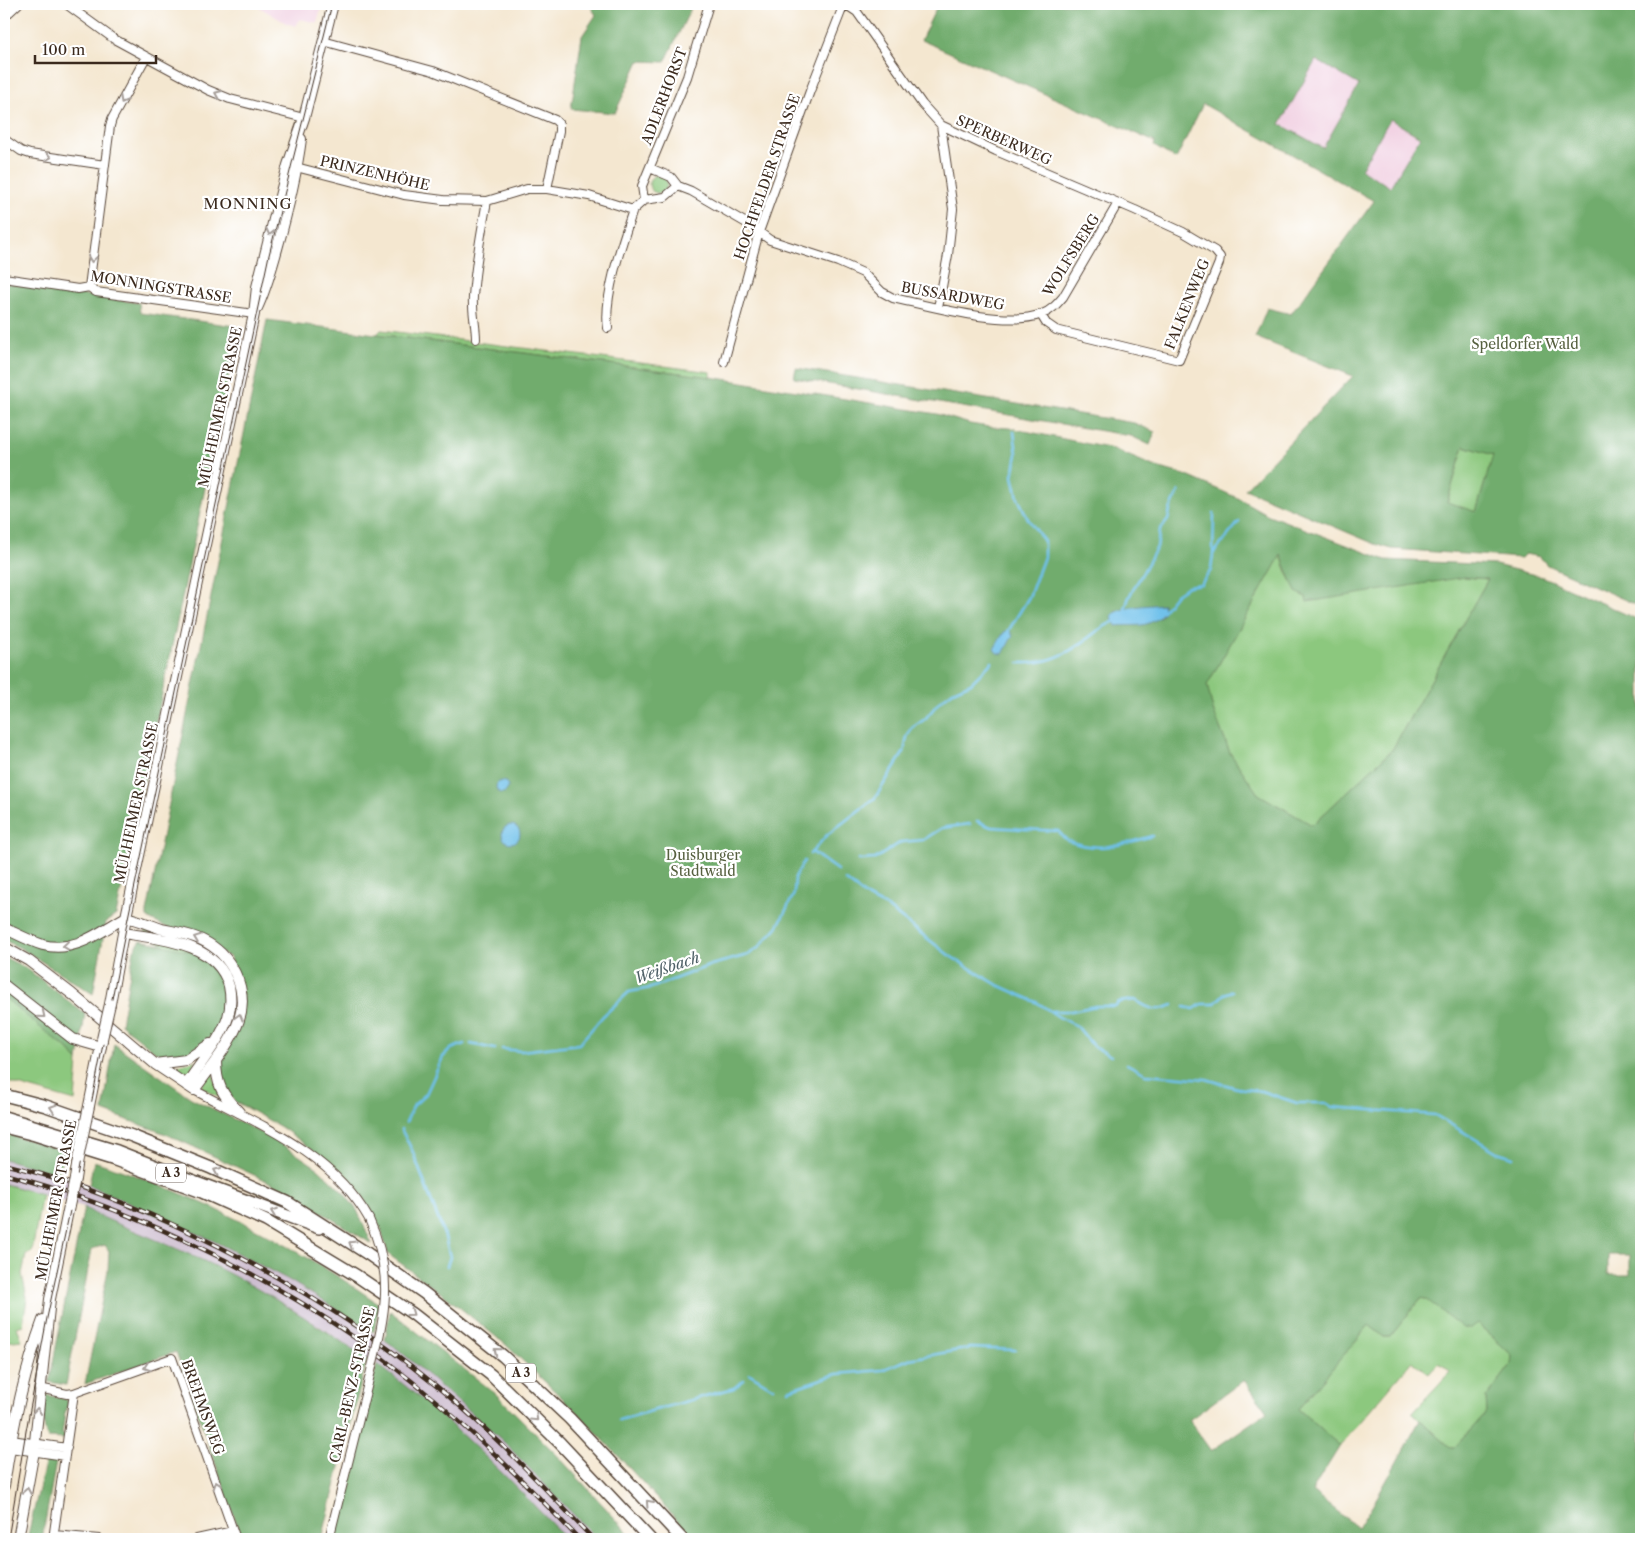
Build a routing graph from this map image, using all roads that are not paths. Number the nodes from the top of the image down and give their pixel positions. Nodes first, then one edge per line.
1 (18, 4) edge
2 (66, 4) edge
3 (333, 4) edge
4 (708, 4) edge
5 (845, 4) edge
6 (4, 17) edge
7 (324, 41) junction
8 (146, 57) junction
9 (304, 118) junction
10 (941, 125) junction
11 (4, 139) edge
12 (105, 165) junction
13 (293, 166) junction
14 (650, 168) junction
15 (678, 186) junction
16 (547, 189) junction
17 (644, 200) junction
18 (488, 201) junction
19 (1118, 204) junction
20 (633, 210) junction
21 (759, 232) junction
22 (4, 278) edge
23 (89, 287) junction
24 (938, 308) junction
25 (254, 314) junction
26 (1041, 315) junction
27 (608, 328) dead end
28 (476, 339) dead end
29 (724, 362) dead end
30 (126, 917) junction
31 (4, 928) edge
32 (123, 933) junction
33 (4, 947) edge
34 (4, 985) edge
35 (218, 1037) junction
36 (102, 1043) junction
37 (216, 1060) junction
38 (155, 1064) junction
39 (190, 1088) junction
40 (4, 1095) edge
41 (239, 1112) junction
42 (4, 1117) edge
43 (4, 1127) edge
44 (337, 1234) junction
45 (50, 1299) junction
46 (39, 1388) junction
47 (74, 1393) junction
48 (10, 1444) junction
49 (34, 1447) junction
50 (66, 1452) junction
51 (4, 1486) edge
52 (235, 1535) edge
53 (54, 1537) edge
54 (18, 1539) edge
55 (99, 1539) edge
56 (197, 1539) edge
57 (329, 1539) edge
58 (650, 1539) edge
59 (682, 1539) edge

1 - 6 street
2 - 8 street
3 - 7 main road, MÜLHEIMER STRASSE
4 - 14 street, ADLERHORST
5 - 10 street, SPERBERWEG
5 - 21 street, HOCHFELDER STRASSE
7 - 9 main road, MÜLHEIMER STRASSE
7 - 16 street
9 -> 8 street
8 -> 12 street
9 - 13 main road, MÜLHEIMER STRASSE
10 - 19 street, SPERBERWEG
10 - 24 street
11 -> 12 street
12 -> 23 street
13 - 18 street, PRINZENHÖHE
13 - 25 main road, MÜLHEIMER STRASSE
14 - 15 street
14 - 17 street
15 - 17 street
15 - 21 street
16 - 18 street, PRINZENHÖHE
16 - 20 street, PRINZENHÖHE
17 - 20 street
18 - 28 street
19 - 26 street, WOLFSBERG
19 - 26 street, FALKENWEG
20 - 27 street
21 - 24 street, BUSSARDWEG
21 - 29 street, HOCHFELDER STRASSE
22 - 23 street, MONNINGSTRASSE
23 - 25 street, MONNINGSTRASSE
24 - 26 street, BUSSARDWEG
25 - 30 main road, MÜLHEIMER STRASSE
30 -> 31 main road
30 - 32 main road, MÜLHEIMER STRASSE
37 -> 30 main road
32 - 35 main road
32 - 36 main road, MÜLHEIMER STRASSE, bridge
33 - 38 main road, CARL-BENZ-STRASSE
34 -> 36 main road
35 - 38 main road
35 - 39 main road
36 - 45 main road, MÜLHEIMER STRASSE, bridge
37 - 39 main road
37 - 41 main road
38 - 39 main road, CARL-BENZ-STRASSE
39 - 41 street, CARL-BENZ-STRASSE
44 -> 40 highway
41 - 57 street, CARL-BENZ-STRASSE, bridge
44 -> 42 highway, A 3
43 -> 58 highway, A 3
59 -> 44 highway, A 3
45 - 46 main road, MÜLHEIMER STRASSE
45 - 48 main road, MÜLHEIMER STRASSE
46 - 47 street, BREHMSWEG
49 -> 46 main road, MÜLHEIMER STRASSE
47 - 50 street
52 -> 47 street, BREHMSWEG
48 - 49 street
48 - 51 main road, MÜLHEIMER STRASSE
49 - 50 street
54 -> 49 main road, MÜLHEIMER STRASSE
50 - 53 street
52 - 56 street
53 - 55 street

